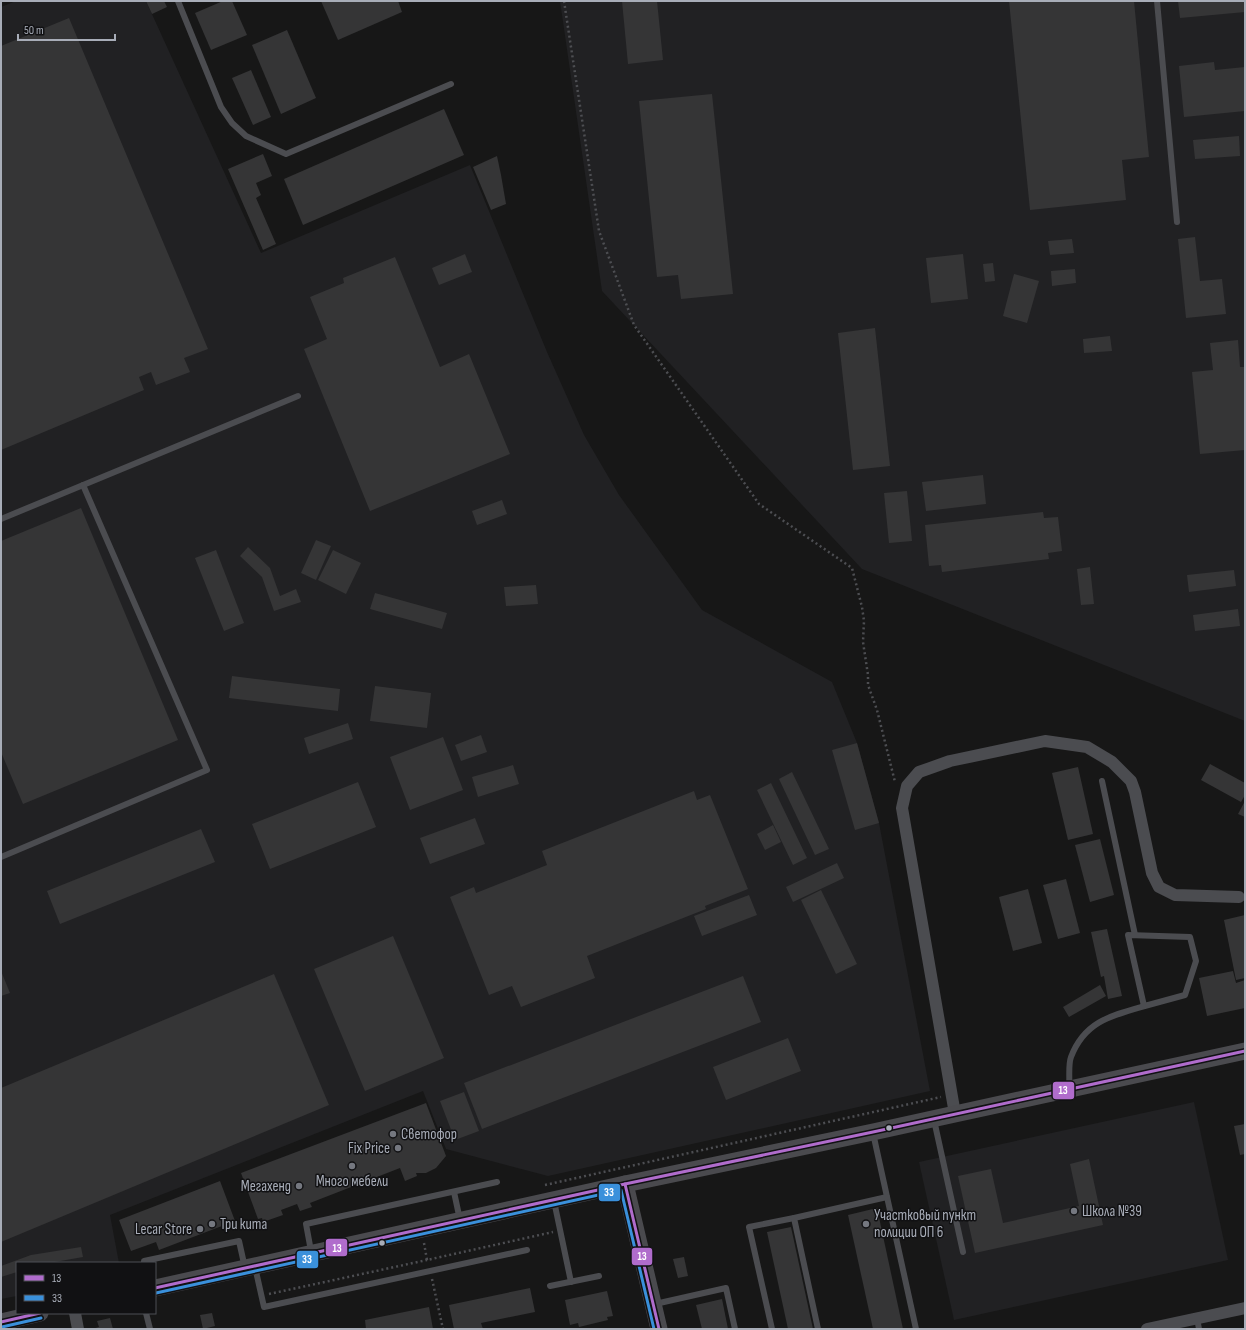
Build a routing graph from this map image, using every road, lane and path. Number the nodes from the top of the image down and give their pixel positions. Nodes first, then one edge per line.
1 (178, 1) edge
2 (564, 1) edge
3 (1157, 1) edge
4 (451, 84) dead end
5 (1177, 222) dead end
6 (298, 396) dead end
7 (83, 486) junction
8 (1, 519) edge
9 (1102, 781) dead end
10 (896, 786) dead end
11 (1, 857) edge
12 (1239, 897) dead end
13 (1136, 935) junction
14 (1144, 1006) junction
15 (1245, 1051) edge
16 (1069, 1089) junction
17 (951, 1095) junction
18 (955, 1114) junction
19 (934, 1118) junction
20 (873, 1132) junction
21 (497, 1182) dead end
22 (624, 1184) junction
23 (545, 1185) dead end
24 (454, 1192) junction
25 (887, 1197) junction
26 (554, 1199) junction
27 (794, 1218) junction
28 (460, 1220) junction
29 (421, 1229) junction
30 (560, 1231) junction
31 (527, 1250) dead end
32 (963, 1252) dead end
33 (312, 1253) junction
34 (144, 1262) edge
35 (250, 1267) junction
36 (599, 1276) dead end
37 (571, 1282) junction
38 (550, 1286) dead end
39 (156, 1288) edge
40 (653, 1304) junction
41 (1245, 1308) edge
42 (36, 1314) edge
43 (75, 1314) edge
44 (146, 1314) edge
45 (1, 1322) edge
46 (1198, 1324) edge
47 (1154, 1328) edge
48 (78, 1329) edge
49 (150, 1329) edge
50 (659, 1329) edge
51 (735, 1329) edge
52 (772, 1329) edge
53 (818, 1329) edge
54 (916, 1329) edge

1 - 4 lane
2 - 10 path
3 - 5 lane
6 - 7 lane
7 - 8 lane
7 - 11 lane
9 - 13 lane
12 - 17 street
13 - 14 lane
13 - 14 lane
14 - 16 lane
15 - 16 main road
16 - 18 main road
17 - 18 street
17 - 23 path
18 - 19 main road
19 - 20 main road
19 - 32 lane
20 - 22 main road
20 - 25 lane
21 - 24 lane
22 - 26 main road
22 - 40 main road
24 - 28 lane
24 - 33 lane
25 - 27 lane
25 - 54 lane
26 - 28 main road
26 - 30 lane
27 - 52 lane
27 - 53 lane
28 - 29 main road
29 - 30 path
29 - 33 main road
30 - 37 lane
31 - 35 lane
33 - 35 main road
34 - 35 lane
35 - 39 main road
36 - 37 lane
37 - 38 lane
40 - 50 main road
40 - 51 lane
41 - 46 street
42 - 45 main road
43 - 48 street
44 - 49 lane
46 - 47 street

